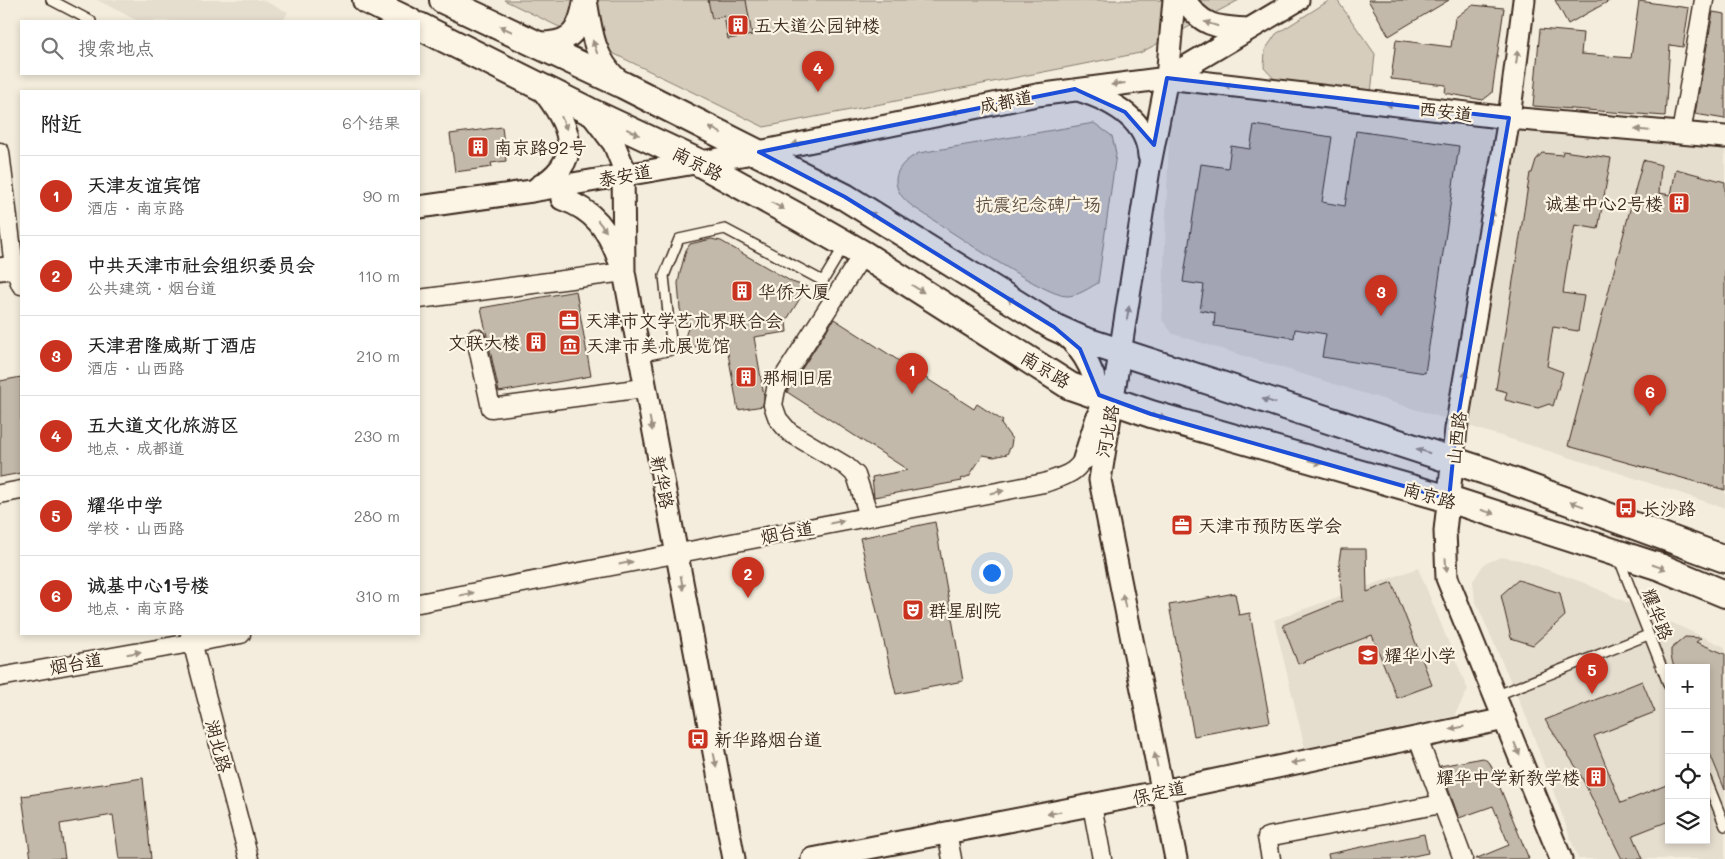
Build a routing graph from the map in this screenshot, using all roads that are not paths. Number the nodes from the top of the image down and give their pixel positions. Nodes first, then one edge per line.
1 (51, 0) edge
2 (366, 0) edge
3 (442, 0) edge
4 (585, 0) edge
5 (1174, 0) edge
6 (1185, 0) edge
7 (1298, 0) edge
8 (1524, 0) edge
9 (1704, 0) edge
10 (89, 20) edge
11 (407, 20) edge
12 (420, 26) edge
13 (1247, 29) junction
14 (535, 43) junction
15 (1167, 78) junction
16 (536, 83) junction
17 (623, 85) junction
18 (1075, 89) junction
19 (589, 111) junction
20 (1509, 118) junction
21 (1681, 133) junction
22 (1725, 137) edge
23 (0, 152) edge
24 (759, 152) junction
25 (698, 162) junction
26 (1149, 169) junction
27 (624, 180) junction
28 (532, 191) junction
29 (562, 200) junction
30 (420, 207) edge
31 (624, 207) junction
32 (420, 220) edge
33 (854, 249) junction
34 (624, 272) junction
35 (14, 275) edge
36 (420, 299) edge
37 (1054, 327) junction
38 (476, 338) dead end
39 (1122, 352) junction
40 (639, 357) junction
41 (644, 388) junction
42 (1106, 398) junction
43 (1453, 460) junction
44 (1092, 462) junction
45 (20, 490) edge
46 (0, 494) edge
47 (1449, 499) junction
48 (869, 516) junction
49 (677, 553) junction
50 (1617, 554) junction
51 (1725, 559) edge
52 (1725, 594) edge
53 (420, 603) edge
54 (229, 635) edge
55 (1648, 635) junction
56 (191, 638) edge
57 (1665, 676) edge
58 (0, 677) edge
59 (1496, 696) junction
60 (1505, 719) junction
61 (1417, 736) junction
62 (1710, 789) edge
63 (1163, 791) junction
64 (1441, 804) junction
65 (1092, 805) junction
66 (1725, 826) edge
67 (947, 832) junction
68 (840, 856) edge
69 (249, 859) edge
70 (734, 859) edge
71 (812, 859) edge
72 (952, 859) edge
73 (1102, 859) edge
74 (1176, 859) edge
75 (1271, 859) edge
76 (1463, 859) edge
77 (1561, 859) edge

1 - 10 lane
2 - 11 main road
14 -> 3 main road, 南京路
4 - 14 street
17 -> 4 street
5 - 15 street, 河北路
13 -> 6 street
7 - 13 street, 成都道
20 -> 8 street, 山西路
9 - 21 street
12 - 16 main road, 南京路
13 - 15 street, 成都道
14 - 17 main road, 南京路
15 -> 18 street, 成都道
20 -> 15 street, 西安道
15 - 26 street, 河北路
16 - 19 main road, 南京路
16 -> 28 street
24 -> 17 main road, 南京路
18 -> 24 street, 成都道
18 - 26 street
19 -> 25 main road, 南京路
19 - 27 street, 新华路
21 -> 20 street, 西安道
43 -> 20 street, 山西路
21 - 22 street, 西安道
23 - 35 street
24 - 25 street, 成都道
37 -> 24 main road, 南京路
25 - 27 street, 泰安道
25 - 31 street
25 -> 33 main road, 南京路
39 -> 26 street, 河北路
27 - 28 street, 泰安道
27 - 29 street, 泰安道
27 - 31 street, 新华路
28 - 30 street, 泰安道
29 - 32 street, 泰安道
29 -> 34 street
31 - 34 street, 新华路
33 - 40 lane
33 -> 42 main road, 南京路
33 - 48 street
34 - 36 street
34 - 40 street, 新华路
37 - 39 main road, 南京路
37 - 42 street
38 - 41 street
39 - 42 street, 河北路
43 -> 39 main road, 南京路
40 - 41 street, 新华路
41 -> 49 street, 新华路
42 - 44 street, 河北路
42 - 44 street
42 -> 47 main road, 南京路
43 - 47 street, 山西路
51 -> 43 main road, 南京路
48 -> 44 street, 烟台道
63 -> 44 street, 河北路
45 - 46 street
47 -> 50 main road, 南京路
47 -> 59 street, 山西路
49 -> 48 street, 烟台道
53 -> 49 street, 烟台道
49 -> 70 street, 新华路
50 -> 52 main road, 南京路
50 - 55 lane, 耀华路
54 - 56 street, 烟台道
55 - 57 lane, 耀华路
55 - 59 lane
58 -> 56 street, 烟台道
56 - 69 street, 湖北路
59 - 60 street, 山西路
60 -> 61 street, 保定道
60 -> 77 street, 山西路
61 -> 63 street, 保定道
61 - 64 street
62 - 66 lane
63 - 65 street, 保定道
63 - 74 street, 河北路
64 - 75 street
64 - 76 street
65 -> 67 street, 保定道
65 - 73 street
67 - 68 street, 保定道
67 - 72 street
68 - 71 street, 保定道

